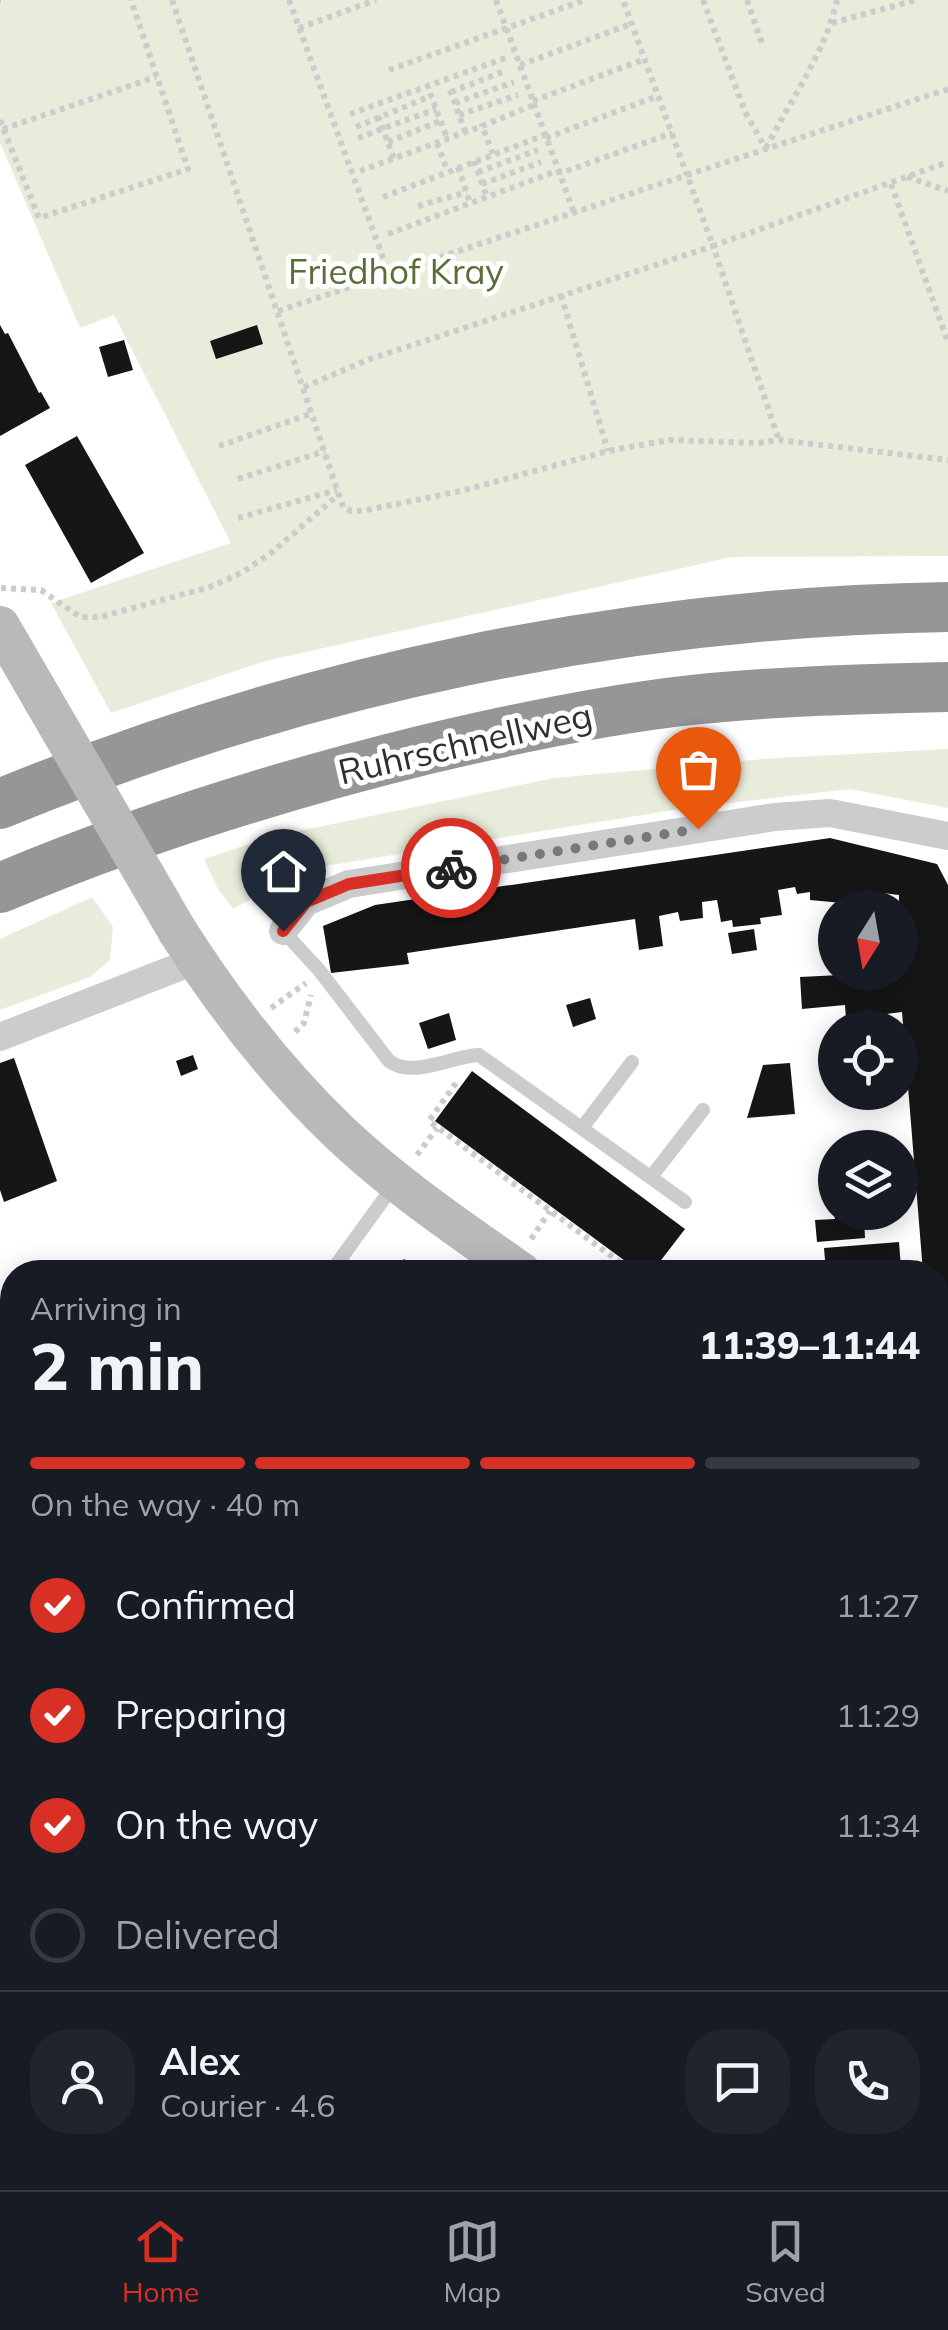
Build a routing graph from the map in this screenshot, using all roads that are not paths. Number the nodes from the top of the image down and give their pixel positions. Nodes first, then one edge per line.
1 (948, 607) edge
2 (0, 626) edge
3 (948, 687) edge
4 (0, 804) edge
5 (948, 836) edge
6 (0, 888) edge
7 (283, 931) joint
8 (188, 946) junction
9 (0, 1036) edge
10 (632, 1062) dead end
11 (703, 1110) dead end
12 (582, 1128) junction
13 (651, 1178) junction
14 (397, 1180) junction
15 (685, 1202) dead end
16 (339, 1260) edge
17 (504, 1260) edge

1 - 4 highway
2 - 8 main road, bridge
3 - 6 highway, Ruhrschnellweg
5 - 7 street
7 - 12 lane
8 - 9 street
8 - 14 main road
10 - 12 lane
11 - 13 lane
12 - 13 lane
13 - 15 lane
14 - 16 lane
14 - 17 main road

